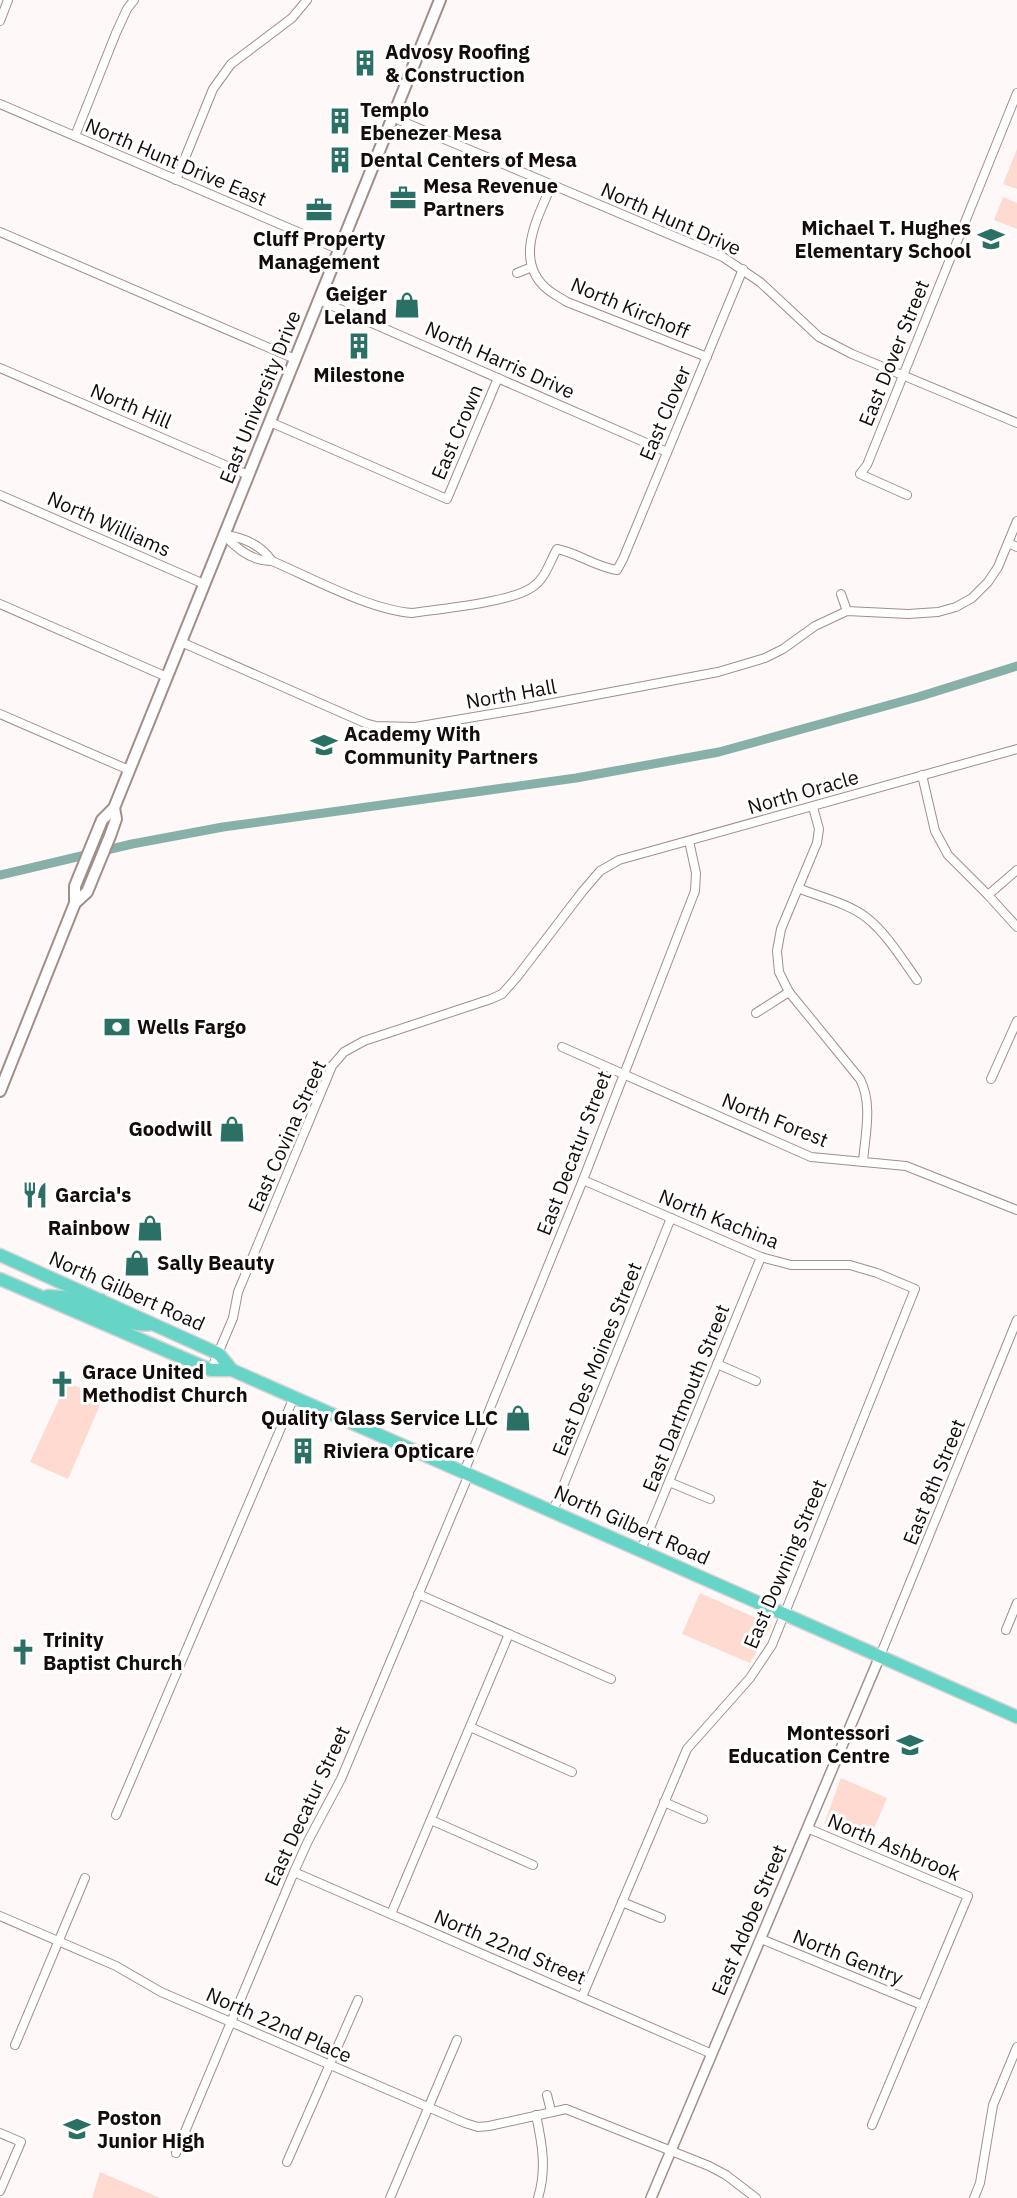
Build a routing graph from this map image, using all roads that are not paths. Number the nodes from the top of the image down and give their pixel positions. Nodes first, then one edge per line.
1 (8, 0) edge
2 (134, 0) edge
3 (307, 0) edge
4 (440, 0) edge
5 (0, 21) edge
6 (1017, 93) edge
7 (0, 104) edge
8 (392, 117) junction
9 (75, 136) junction
10 (176, 180) junction
11 (552, 184) junction
12 (0, 232) edge
13 (339, 250) junction
14 (532, 267) junction
15 (743, 269) junction
16 (518, 273) dead end
17 (319, 300) junction
18 (707, 357) junction
19 (295, 359) junction
20 (0, 368) edge
21 (903, 376) junction
22 (498, 378) junction
23 (270, 422) junction
24 (1017, 423) edge
25 (667, 452) junction
26 (248, 475) junction
27 (0, 495) edge
28 (907, 495) dead end
29 (1017, 521) edge
30 (224, 535) junction
31 (1008, 543) junction
32 (1017, 547) edge
33 (204, 584) junction
34 (841, 594) dead end
35 (0, 604) edge
36 (847, 611) junction
37 (181, 642) junction
38 (167, 677) junction
39 (0, 714) edge
40 (1017, 749) edge
41 (129, 770) junction
42 (922, 776) junction
43 (813, 807) junction
44 (114, 808) junction
45 (689, 841) junction
46 (1017, 870) edge
47 (600, 871) joint
48 (798, 888) junction
49 (988, 895) junction
50 (75, 903) junction
51 (1017, 927) edge
52 (917, 980) dead end
53 (789, 992) junction
54 (756, 1012) dead end
55 (1017, 1021) edge
56 (562, 1047) dead end
57 (623, 1073) junction
58 (990, 1079) dead end
59 (0, 1091) edge
60 (862, 1162) junction
61 (583, 1180) junction
62 (1017, 1210) edge
63 (671, 1218) junction
64 (0, 1255) edge
65 (761, 1257) junction
66 (0, 1279) edge
67 (915, 1289) joint
68 (41, 1297) junction
69 (100, 1300) junction
70 (93, 1319) junction
71 (1017, 1320) edge
72 (152, 1323) junction
73 (219, 1354) junction
74 (717, 1364) junction
75 (211, 1370) junction
76 (232, 1370) junction
77 (756, 1381) dead end
78 (294, 1397) junction
79 (466, 1473) junction
80 (669, 1482) junction
81 (710, 1499) dead end
82 (553, 1511) junction
83 (641, 1550) junction
84 (418, 1594) junction
85 (1017, 1603) edge
86 (785, 1614) junction
87 (1006, 1630) dead end
88 (509, 1634) junction
89 (880, 1656) junction
90 (611, 1679) dead end
91 (1017, 1717) edge
92 (470, 1727) junction
93 (572, 1772) dead end
94 (664, 1802) junction
95 (116, 1815) dead end
96 (703, 1819) dead end
97 (431, 1820) junction
98 (807, 1828) junction
99 (533, 1865) dead end
100 (294, 1872) junction
101 (85, 1878) dead end
102 (622, 1902) junction
103 (391, 1914) junction
104 (0, 1916) edge
105 (661, 1918) dead end
106 (761, 1939) junction
107 (58, 1942) junction
108 (582, 1997) junction
109 (358, 2000) dead end
110 (922, 2005) junction
111 (231, 2022) junction
112 (457, 2040) dead end
113 (15, 2045) dead end
114 (1017, 2048) edge
115 (712, 2054) junction
116 (329, 2065) junction
117 (547, 2095) dead end
118 (428, 2108) junction
119 (551, 2111) junction
120 (536, 2115) junction
121 (872, 2125) dead end
122 (0, 2133) edge
123 (671, 2151) junction
124 (176, 2153) dead end
125 (287, 2162) dead end
126 (0, 2191) edge
127 (390, 2198) edge
128 (538, 2198) edge
129 (651, 2198) edge
130 (756, 2198) edge
131 (974, 2198) edge

1 - 5 street
2 - 9 street
3 - 10 street
4 - 8 main road, East University Drive
6 - 21 street, East Dover Street
7 - 9 street, North Hunt Drive East
8 - 11 street, North Hunt Drive
8 - 13 main road, East University Drive
9 - 10 street, North Hunt Drive East
10 - 13 street, North Hunt Drive East
11 - 14 street
11 - 15 street, North Hunt Drive
12 - 19 street
13 - 17 main road, East University Drive
14 - 16 street
14 - 18 street, North Kirchoff
15 - 18 street, East Clover
15 - 21 street, North Hunt Drive
17 - 19 main road, East University Drive
17 - 22 street, North Harris Drive
18 - 25 street, East Clover
19 - 23 main road, East University Drive
20 - 26 street, North Hill
21 - 24 street, North Hunt Drive
21 - 28 street, East Dover Street
22 - 23 street, East Crown
22 - 25 street, North Harris Drive
23 - 26 main road, East University Drive
25 - 30 street, East Clover
26 - 30 main road, East University Drive
27 - 33 street, North Williams
29 - 31 street, North Hall
30 - 33 main road, East University Drive
31 - 32 street
31 - 36 street, North Hall
33 - 37 main road, East University Drive
34 - 36 street
35 - 38 street
36 - 37 street, North Hall
37 - 38 main road, East University Drive
38 - 41 main road, East University Drive
39 - 41 street
40 - 42 street, North Oracle
41 - 44 main road, East University Drive
42 - 43 street, North Oracle
42 - 49 street
43 - 45 street, North Oracle
43 - 48 street
44 - 50 main road, East University Drive
44 - 50 main road, East University Drive
45 - 47 street, North Oracle
45 - 57 street, East Decatur Street
46 - 49 street
47 - 73 street, East Covina Street
48 - 52 street
48 - 53 street
49 - 51 street
50 - 59 main road, East University Drive
53 - 54 street
53 - 60 street
55 - 58 street
56 - 57 street, North Forest
57 - 60 street, North Forest
57 - 61 street, East Decatur Street
60 - 62 street, North Forest
61 - 63 street, North Kachina
61 - 79 street, East Decatur Street
63 - 65 street, North Kachina
63 - 82 street, East Des Moines Street
64 - 69 main road, North Gilbert Road
65 - 67 street, North Kachina
65 - 74 street, East Dartmouth Street
66 - 68 main road, North Gilbert Road
67 - 86 street, East Downing Street
68 - 69 main road
68 - 70 main road, North Gilbert Road
69 - 72 main road, North Gilbert Road
70 - 72 main road
70 - 75 main road, North Gilbert Road
71 - 89 street, East 8th Street
72 - 73 main road, North Gilbert Road
73 - 75 street, East Covina Street
73 - 76 main road, North Gilbert Road
74 - 77 street
74 - 80 street, East Dartmouth Street
75 - 76 main road, North Gilbert Road
76 - 78 main road, North Gilbert Road
78 - 79 main road, North Gilbert Road
78 - 95 street
79 - 82 main road, North Gilbert Road
79 - 84 street, East Decatur Street
80 - 81 street
80 - 83 street, East Dartmouth Street
82 - 83 main road, North Gilbert Road
83 - 86 main road, North Gilbert Road
84 - 88 street
84 - 100 street, East Decatur Street
85 - 87 street
86 - 89 main road, North Gilbert Road
86 - 94 street, East Downing Street
88 - 90 street
88 - 92 street
89 - 91 main road, North Gilbert Road
89 - 98 street, East Adobe Street
92 - 93 street
92 - 97 street
94 - 96 street
94 - 102 street, East Downing Street
97 - 99 street
97 - 103 street
98 - 106 street, East Adobe Street
98 - 110 street, North Ashbrook
100 - 103 street, North 22nd Street
100 - 111 street, East Decatur Street
101 - 107 street
102 - 105 street
102 - 108 street, East Downing Street
103 - 108 street, North 22nd Street
104 - 107 street, North 22nd Place
106 - 110 street, North Gentry
106 - 115 street, East Adobe Street
107 - 111 street, North 22nd Place
107 - 113 street
108 - 115 street, North 22nd Street
109 - 116 street
110 - 121 street
111 - 116 street, North 22nd Place
111 - 124 street, East Decatur Street
112 - 118 street
114 - 131 street
115 - 123 street, East Adobe Street
116 - 118 street, North 22nd Place
116 - 125 street
117 - 119 street
118 - 120 street, North 22nd Place
118 - 127 street
119 - 120 street, North 22nd Place
119 - 123 street, North 22nd Place
120 - 128 street
122 - 126 street
123 - 129 street, East Adobe Street
123 - 130 street, North 22nd Place

